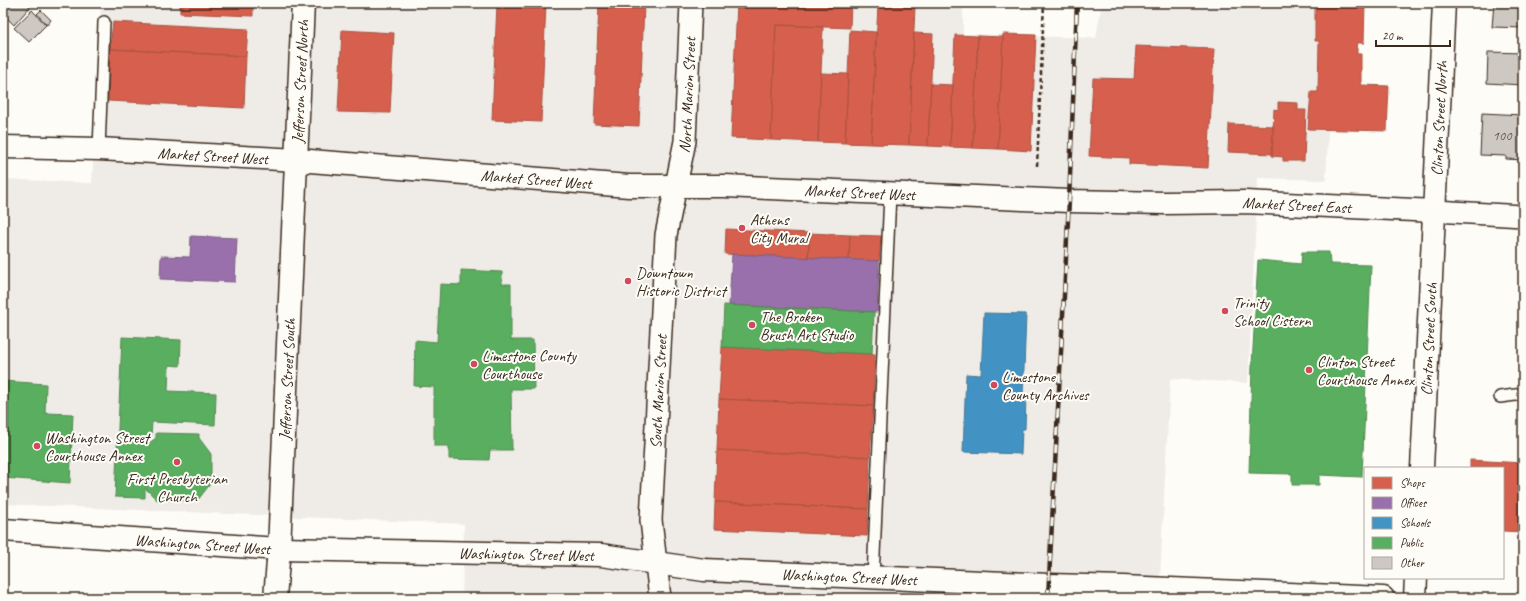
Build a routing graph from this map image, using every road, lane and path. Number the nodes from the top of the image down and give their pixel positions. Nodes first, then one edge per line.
1 (303, 3) edge
2 (691, 3) edge
3 (1044, 3) edge
4 (1444, 3) edge
5 (104, 22) dead end
6 (3, 147) edge
7 (99, 149) junction
8 (297, 160) junction
9 (1037, 166) dead end
10 (677, 186) junction
11 (890, 194) junction
12 (1069, 201) joint
13 (1435, 211) junction
14 (1523, 216) edge
15 (1522, 394) edge
16 (1500, 397) dead end
17 (1422, 467) edge
18 (3, 530) edge
19 (279, 549) junction
20 (656, 564) junction
21 (873, 578) junction
22 (1416, 579) edge
23 (275, 598) edge
24 (660, 598) edge
25 (1382, 598) edge
26 (1415, 598) edge

1 - 8 street, Jefferson Street North
2 - 10 street, North Marion Street
3 - 9 path
4 - 13 street, Clinton Street North
5 - 7 lane
6 - 7 street, Market Street West
7 - 8 street, Market Street West
8 - 10 street, Market Street West
8 - 19 street, Jefferson Street South
10 - 11 street, Market Street West
10 - 20 street, South Marion Street
11 - 12 street, Market Street West
11 - 21 lane
12 - 13 street, Market Street East
13 - 14 street, Market Street East
13 - 17 street, Clinton Street South
15 - 16 lane
18 - 19 street, Washington Street West
19 - 20 street, Washington Street West
19 - 23 street, Jefferson Street South
20 - 21 street, Washington Street West
20 - 24 street, South Marion Street
21 - 25 street, Washington Street West
22 - 26 street

